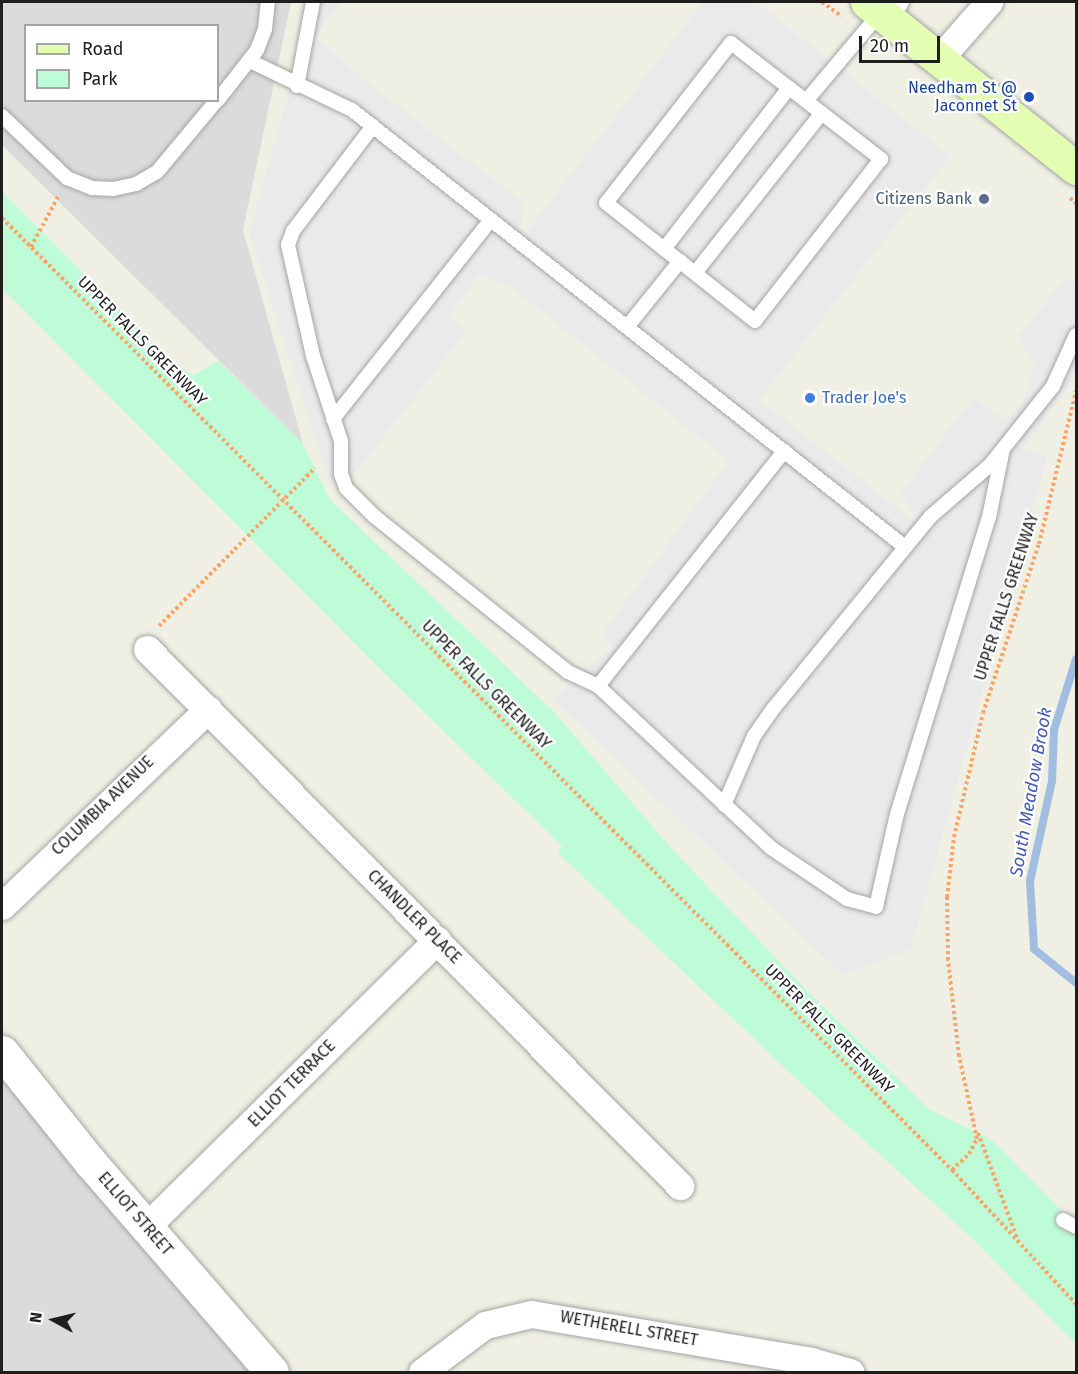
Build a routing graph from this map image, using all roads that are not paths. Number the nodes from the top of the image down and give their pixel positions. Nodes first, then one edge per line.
1 (268, 2) edge
2 (313, 2) edge
3 (989, 2) edge
4 (885, 9) edge
5 (939, 59) junction
6 (250, 61) junction
7 (297, 86) junction
8 (789, 88) junction
9 (219, 98) edge
10 (806, 101) junction
11 (215, 102) edge
12 (822, 113) junction
13 (2, 116) edge
14 (372, 126) junction
15 (1077, 168) edge
16 (491, 220) junction
17 (664, 249) junction
18 (680, 261) junction
19 (695, 273) junction
20 (627, 327) junction
21 (1077, 335) edge
22 (333, 419) junction
23 (1003, 449) junction
24 (784, 451) junction
25 (905, 547) junction
26 (147, 649) road end
27 (598, 686) junction
28 (208, 709) junction
29 (724, 805) junction
30 (2, 906) edge
31 (436, 940) junction
32 (2, 1052) edge
33 (680, 1186) dead end
34 (1063, 1220) dead end
35 (146, 1227) junction
36 (1077, 1227) edge
37 (272, 1372) edge
38 (422, 1372) edge
39 (850, 1372) edge

1 - 6 lane
2 - 7 lane
3 - 5 street
4 - 5 main road
4 - 10 lane
5 - 15 main road
6 - 7 lane
6 - 9 lane
7 - 14 lane
8 - 10 lane
8 - 17 lane
8 - 17 lane
10 - 12 lane
11 - 13 lane
12 - 19 lane
12 - 19 lane
14 - 16 lane
14 - 22 lane
16 - 20 lane
16 - 22 lane
17 - 18 lane
18 - 19 lane
18 - 20 lane
20 - 24 lane
21 - 23 lane
22 - 27 lane
23 - 25 lane
23 - 29 lane
24 - 25 lane
24 - 27 lane
25 - 29 lane
26 - 28 street, CHANDLER PLACE
27 - 29 lane
28 - 30 street, COLUMBIA AVENUE
28 - 31 street, CHANDLER PLACE
31 - 33 street, CHANDLER PLACE
31 - 35 street, ELLIOT TERRACE
32 - 35 street, ELLIOT STREET
34 - 36 lane
35 - 37 street, ELLIOT STREET
38 - 39 street, WETHERELL STREET

